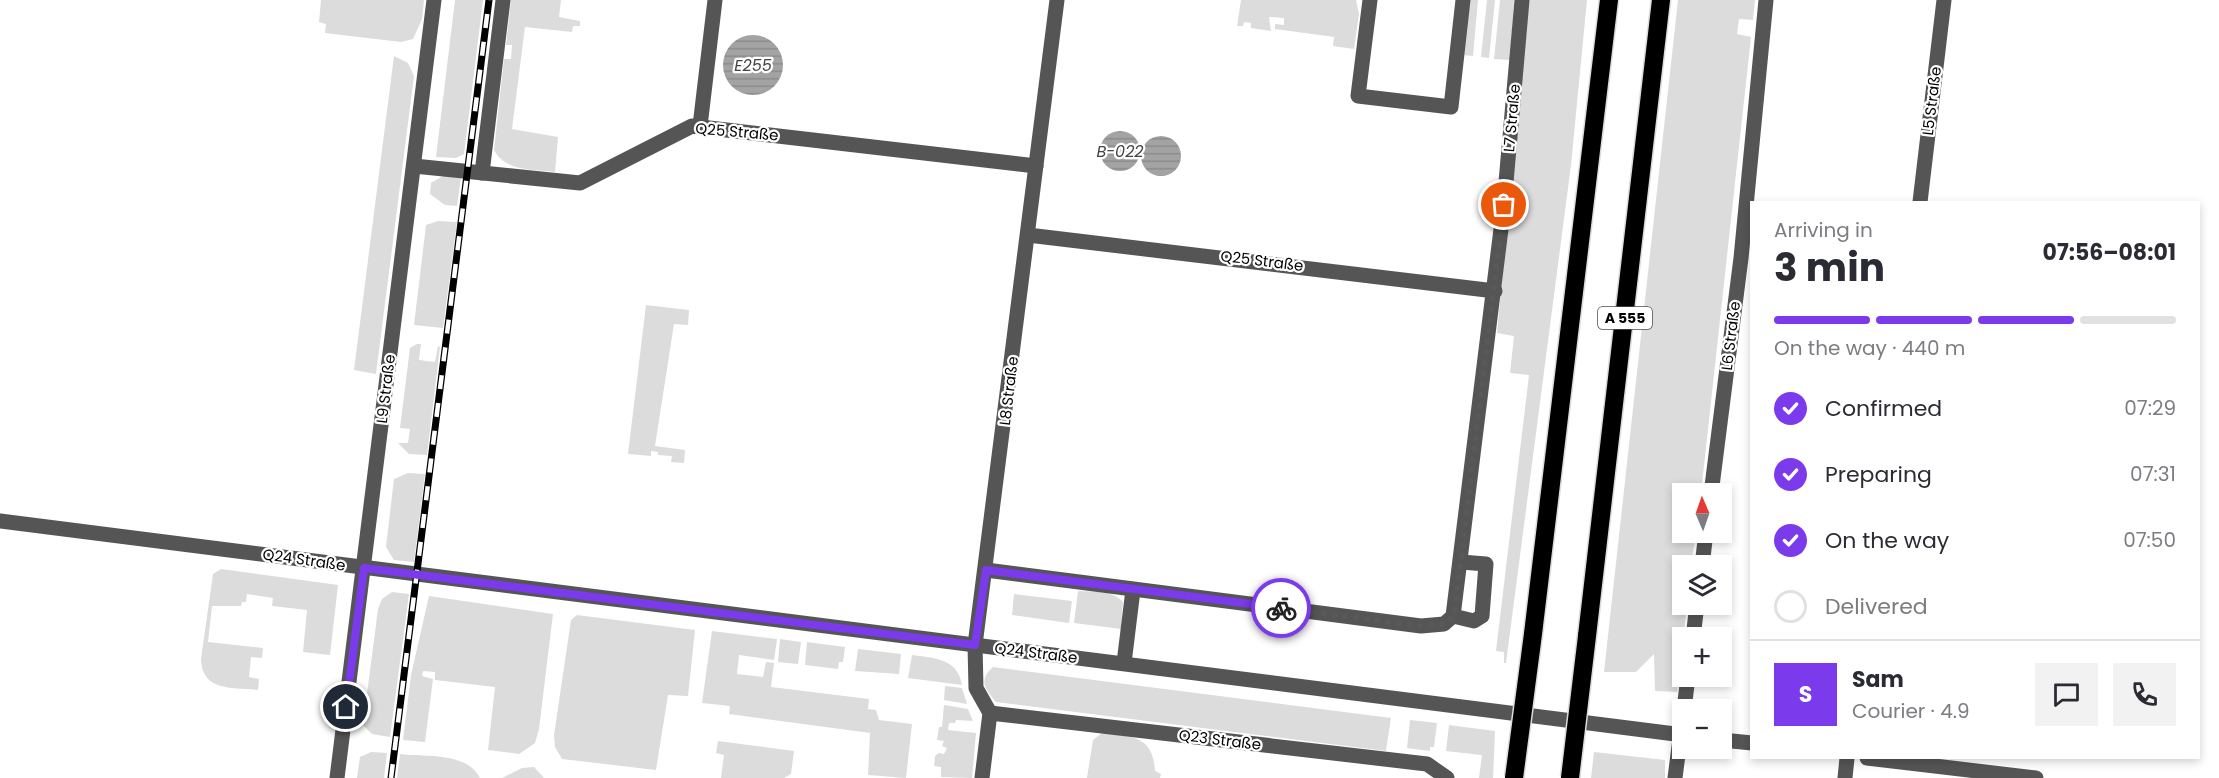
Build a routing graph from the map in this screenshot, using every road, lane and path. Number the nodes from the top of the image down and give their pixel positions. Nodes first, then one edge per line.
1 (434, 0) edge
2 (504, 0) edge
3 (714, 0) edge
4 (1057, 0) edge
5 (1370, 0) edge
6 (1463, 0) edge
7 (1522, 0) edge
8 (1609, 0) edge
9 (1661, 0) edge
10 (1766, 0) edge
11 (1944, 0) edge
12 (700, 126) junction
13 (414, 166) junction
14 (1036, 166) junction
15 (482, 173) junction
16 (1920, 201) edge
17 (1028, 235) junction
18 (1495, 291) junction
19 (1712, 483) edge
20 (0, 521) edge
21 (1461, 562) junction
22 (364, 568) junction
23 (986, 570) junction
24 (1133, 590) junction
25 (1449, 620) junction
26 (975, 645) junction
27 (1124, 663) junction
28 (990, 713) junction
29 (1672, 734) edge
30 (1732, 741) edge
31 (1750, 743) edge
32 (1678, 759) edge
33 (1847, 759) edge
34 (1876, 759) edge
35 (337, 778) edge
36 (982, 778) edge
37 (1447, 778) edge
38 (1514, 778) edge
39 (1570, 778) edge
40 (1675, 778) edge
41 (1845, 778) edge
42 (2036, 778) edge

1 - 13 lane, L9 Straße
2 - 15 lane
3 - 12 lane
4 - 14 lane, L8 Straße
5 - 6 lane
7 - 18 lane, L7 Straße
8 - 38 highway, bridge
9 - 39 highway, A 555, bridge
10 - 19 lane, L6 Straße
11 - 16 lane, L5 Straße
12 - 14 lane, Q25 Straße
12 - 15 lane, Q25 Straße
13 - 15 lane, Q25 Straße
13 - 22 lane, L9 Straße
14 - 17 lane, L8 Straße
17 - 18 lane, Q25 Straße
17 - 23 lane, L8 Straße
18 - 21 lane, L7 Straße
20 - 22 lane, Q24 Straße
21 - 25 lane, L7 Straße
21 - 25 lane
22 - 26 lane, Q24 Straße
22 - 35 lane, L9 Straße
23 - 24 lane
23 - 26 lane, L8 Straße
24 - 25 lane
24 - 27 lane
26 - 27 lane, Q24 Straße
26 - 28 lane, L8 Straße
27 - 29 lane, Q24 Straße
28 - 36 lane
28 - 37 lane, Q23 Straße
30 - 31 lane
32 - 40 lane
33 - 41 lane
34 - 42 lane

